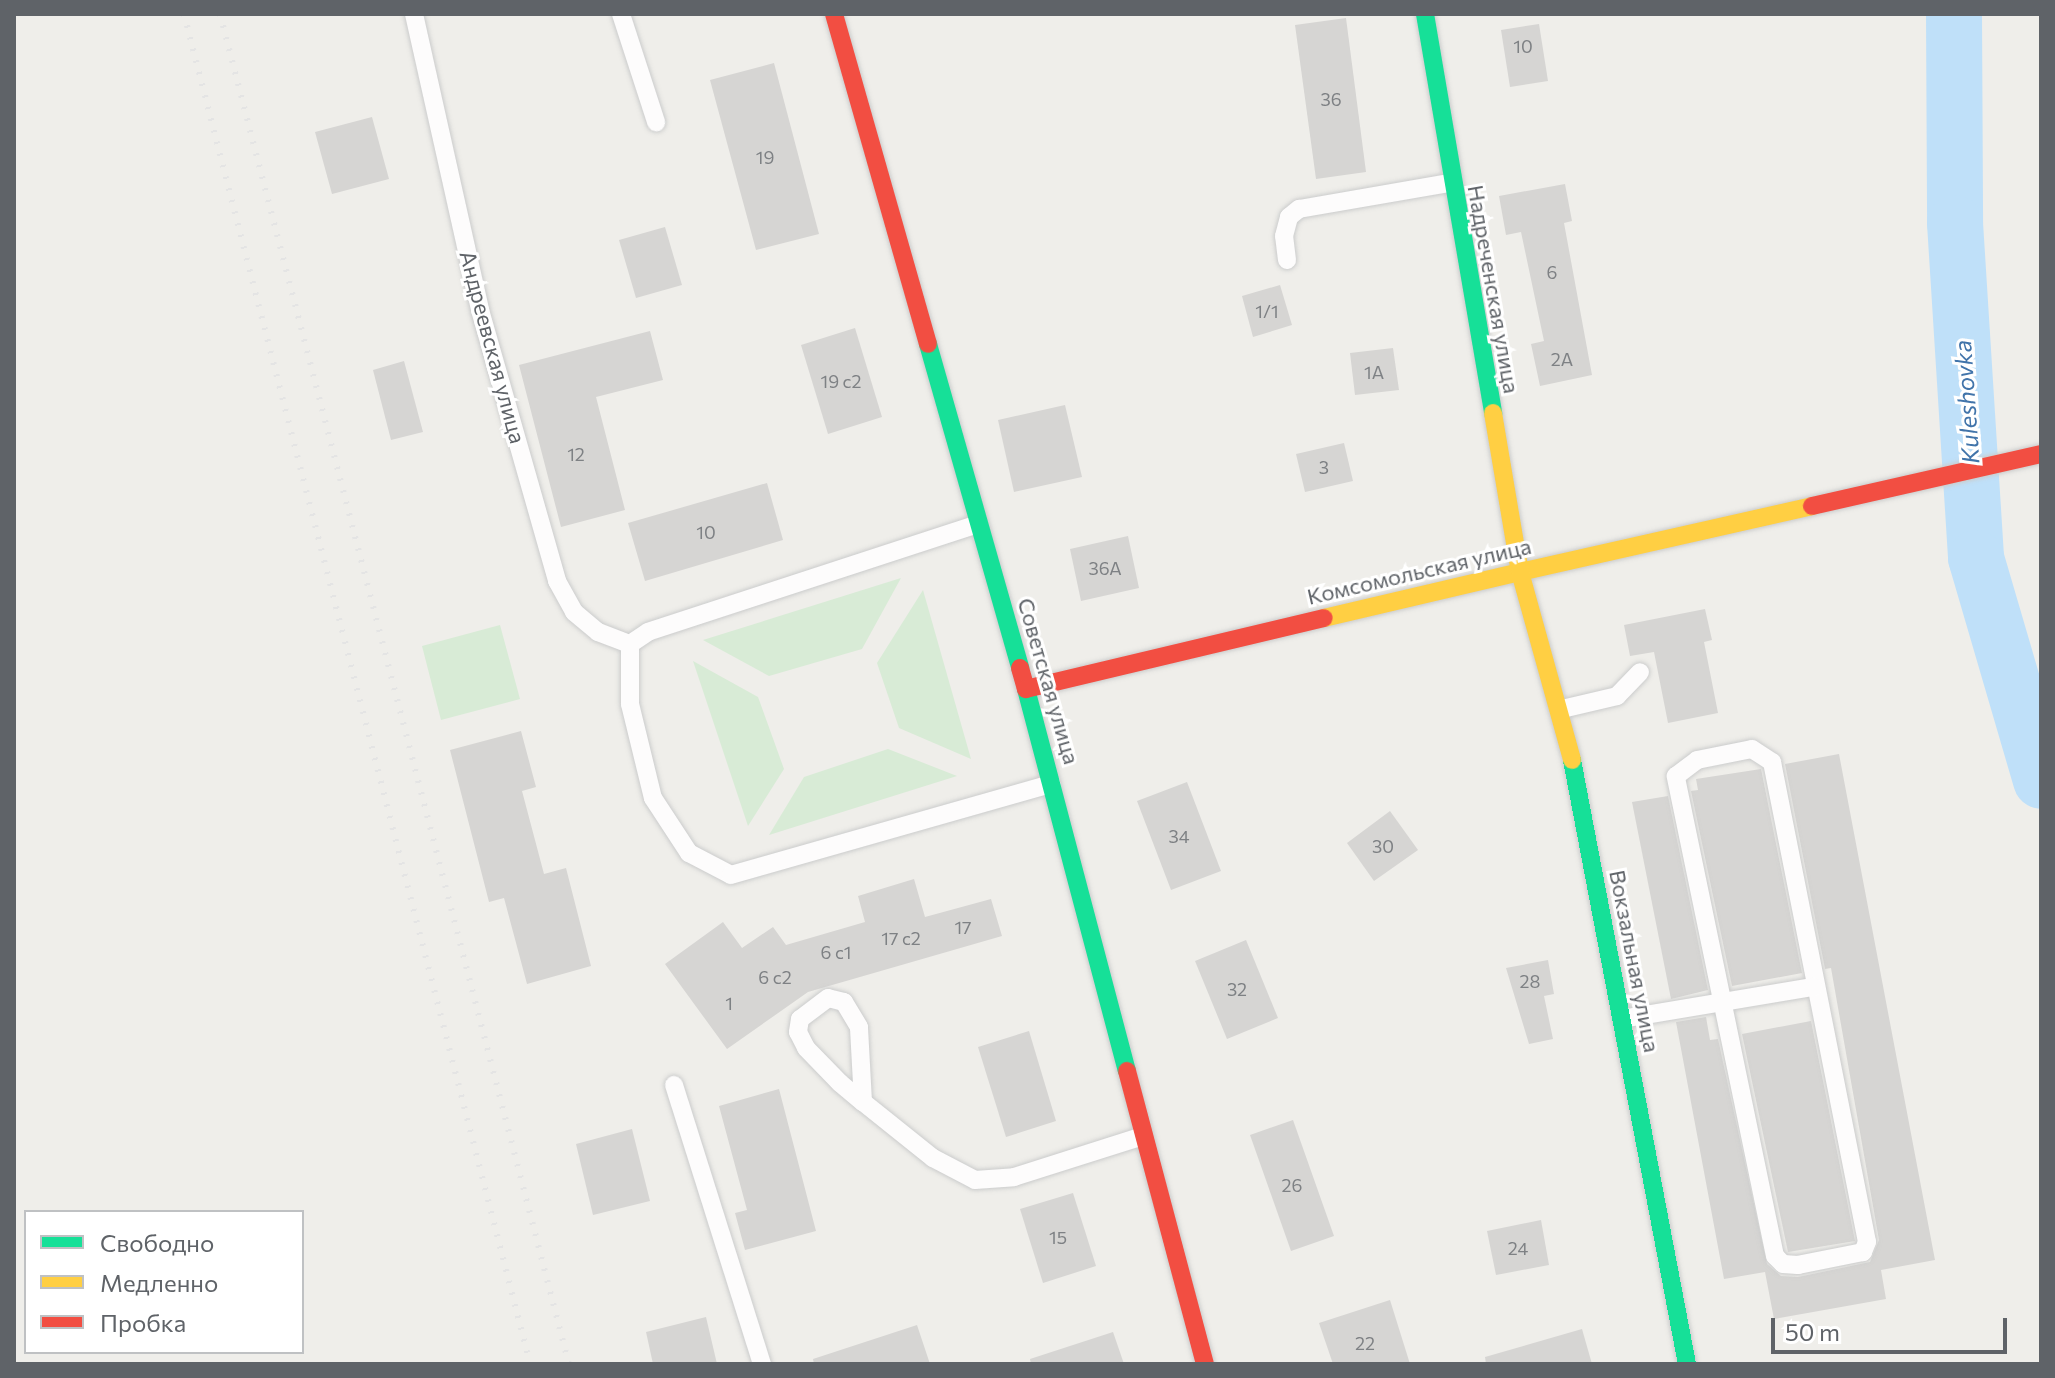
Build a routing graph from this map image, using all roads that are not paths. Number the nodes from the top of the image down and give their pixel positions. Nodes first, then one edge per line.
1 (414, 14) edge
2 (621, 14) edge
3 (834, 14) edge
4 (1425, 14) edge
5 (656, 122) dead end
6 (1450, 183) junction
7 (1287, 260) dead end
8 (2041, 454) edge
9 (978, 524) junction
10 (1520, 572) junction
11 (630, 644) junction
12 (1640, 672) dead end
13 (1026, 689) junction
14 (1562, 709) junction
15 (1053, 783) junction
16 (1813, 987) junction
17 (1721, 1001) junction
18 (1622, 1019) junction
19 (674, 1085) dead end
20 (863, 1102) junction
21 (1143, 1136) junction
22 (762, 1364) edge
23 (1205, 1364) edge
24 (1687, 1364) edge

1 - 11 lane, Андреевская улица
2 - 5 lane
3 - 9 main road, Советская улица
4 - 6 main road, Надреченская улица
6 - 7 lane
6 - 10 main road, Надреченская улица
8 - 10 main road, Комсомольская улица
9 - 11 lane
9 - 13 main road, Советская улица
10 - 13 main road, Комсомольская улица
10 - 14 main road, Вокзальная улица
11 - 15 lane
12 - 14 lane
13 - 15 main road, Советская улица
14 - 18 main road, Вокзальная улица
15 - 21 main road, Советская улица
16 - 17 lane
16 - 17 lane
16 - 17 lane
17 - 18 lane
18 - 24 main road, Вокзальная улица
19 - 22 lane
20 - 20 lane
20 - 21 lane
21 - 23 main road, Советская улица

